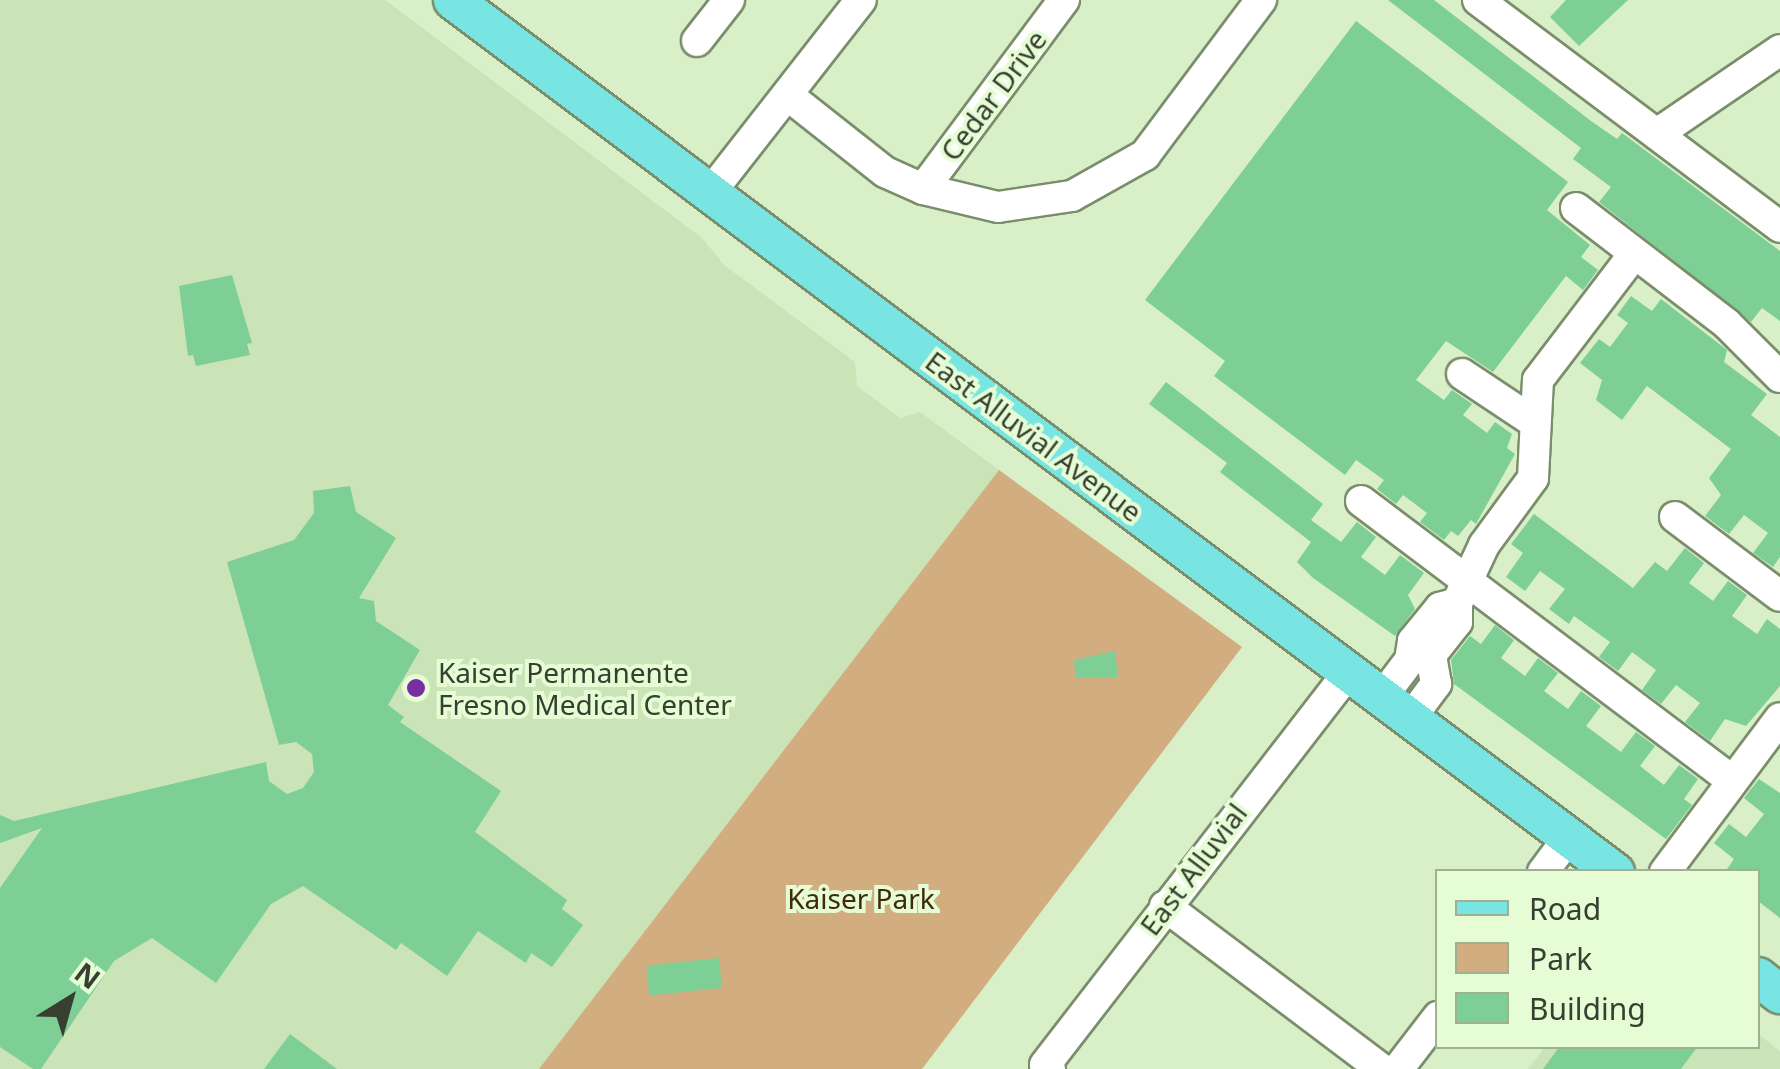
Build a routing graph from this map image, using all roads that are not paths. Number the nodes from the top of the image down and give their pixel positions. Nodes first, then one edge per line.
1 (453, 0) edge
2 (729, 0) edge
3 (861, 0) edge
4 (1064, 0) edge
5 (1261, 0) edge
6 (1497, 5) edge
7 (697, 42) dead end
8 (1780, 50) edge
9 (790, 97) junction
10 (1657, 134) junction
11 (923, 189) junction
12 (710, 192) junction
13 (1576, 208) dead end
14 (1780, 227) edge
15 (1634, 254) junction
16 (1462, 374) dead end
17 (1780, 377) edge
18 (1534, 422) junction
19 (1361, 500) dead end
20 (1676, 517) dead end
21 (1464, 594) junction
22 (1780, 596) edge
23 (1348, 672) junction
24 (1396, 708) junction
25 (1780, 718) edge
26 (1732, 781) junction
27 (1569, 837) junction
28 (1545, 869) edge
29 (1611, 869) edge
30 (1667, 869) edge
31 (1165, 906) junction
32 (1760, 979) edge
33 (1780, 994) edge
34 (1435, 1021) edge
35 (1050, 1069) edge
36 (1382, 1069) edge
37 (1398, 1069) edge

1 - 12 main road, East Alluvial Avenue
2 - 7 street
3 - 9 street
4 - 11 street, Cedar Drive
5 - 11 street
6 - 10 street
8 - 10 street
9 - 11 street
9 - 12 street
10 - 14 street
12 - 23 main road, East Alluvial Avenue
13 - 15 street
15 - 17 street
15 - 18 street
16 - 18 street
18 - 21 street
19 - 21 street
20 - 22 street
21 - 24 street
21 - 26 street
23 - 24 main road, East Alluvial Avenue
23 - 31 street, East Alluvial
24 - 27 main road, East Alluvial Avenue
25 - 26 street
26 - 30 street
27 - 28 street
27 - 29 main road, East Alluvial Avenue
31 - 35 street, East Alluvial
31 - 36 street
32 - 33 main road
34 - 37 street

